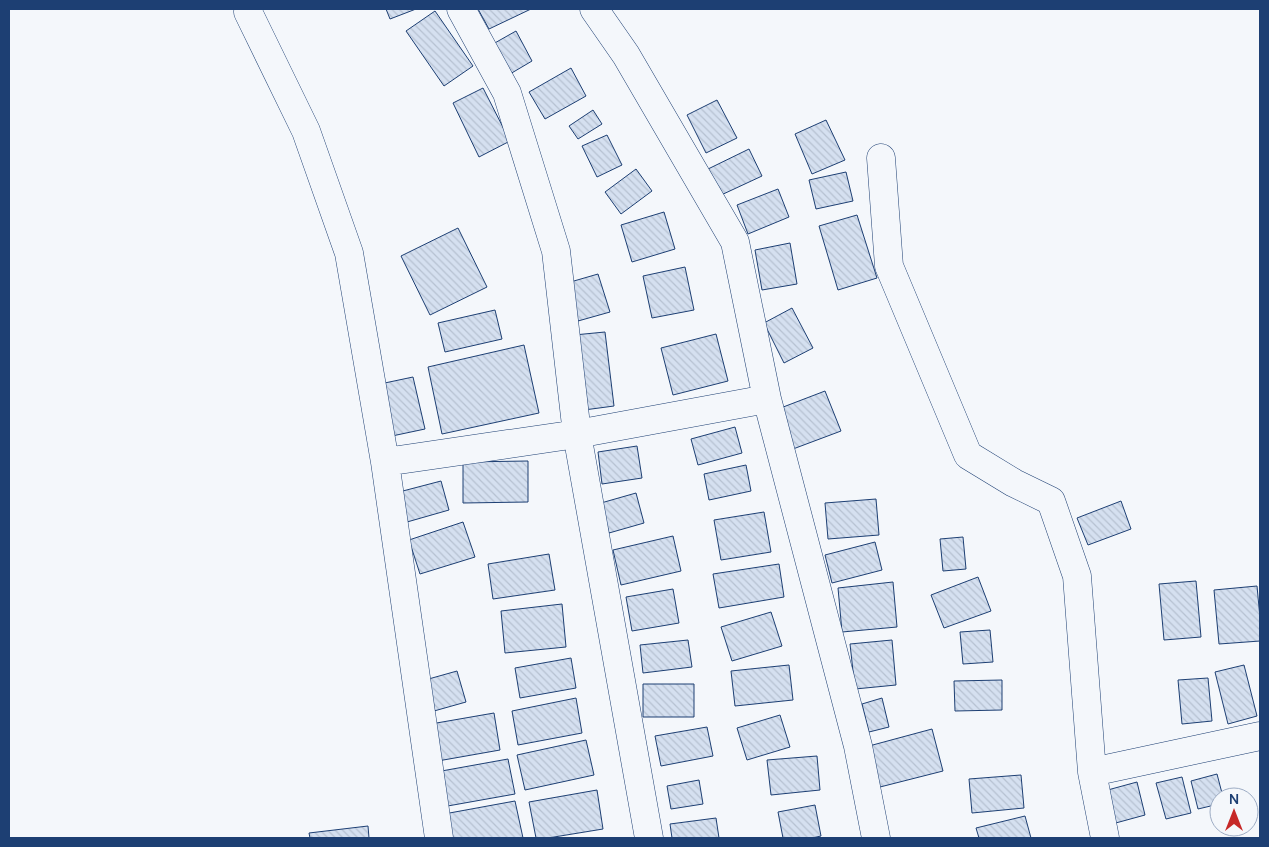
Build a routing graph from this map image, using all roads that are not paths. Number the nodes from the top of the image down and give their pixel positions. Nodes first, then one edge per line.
1 (461, 9) edge
2 (594, 9) edge
3 (248, 12) dead end
4 (880, 158) dead end
5 (767, 399) junction
6 (577, 434) junction
7 (385, 462) junction
8 (1260, 736) edge
9 (1092, 772) junction
10 (439, 838) edge
11 (649, 838) edge
12 (876, 838) edge
13 (1105, 838) edge

1 - 6 street
2 - 5 street
3 - 7 street
4 - 9 street
5 - 6 street
5 - 12 street
6 - 7 street
6 - 11 street
7 - 10 street
8 - 9 street
9 - 13 street

